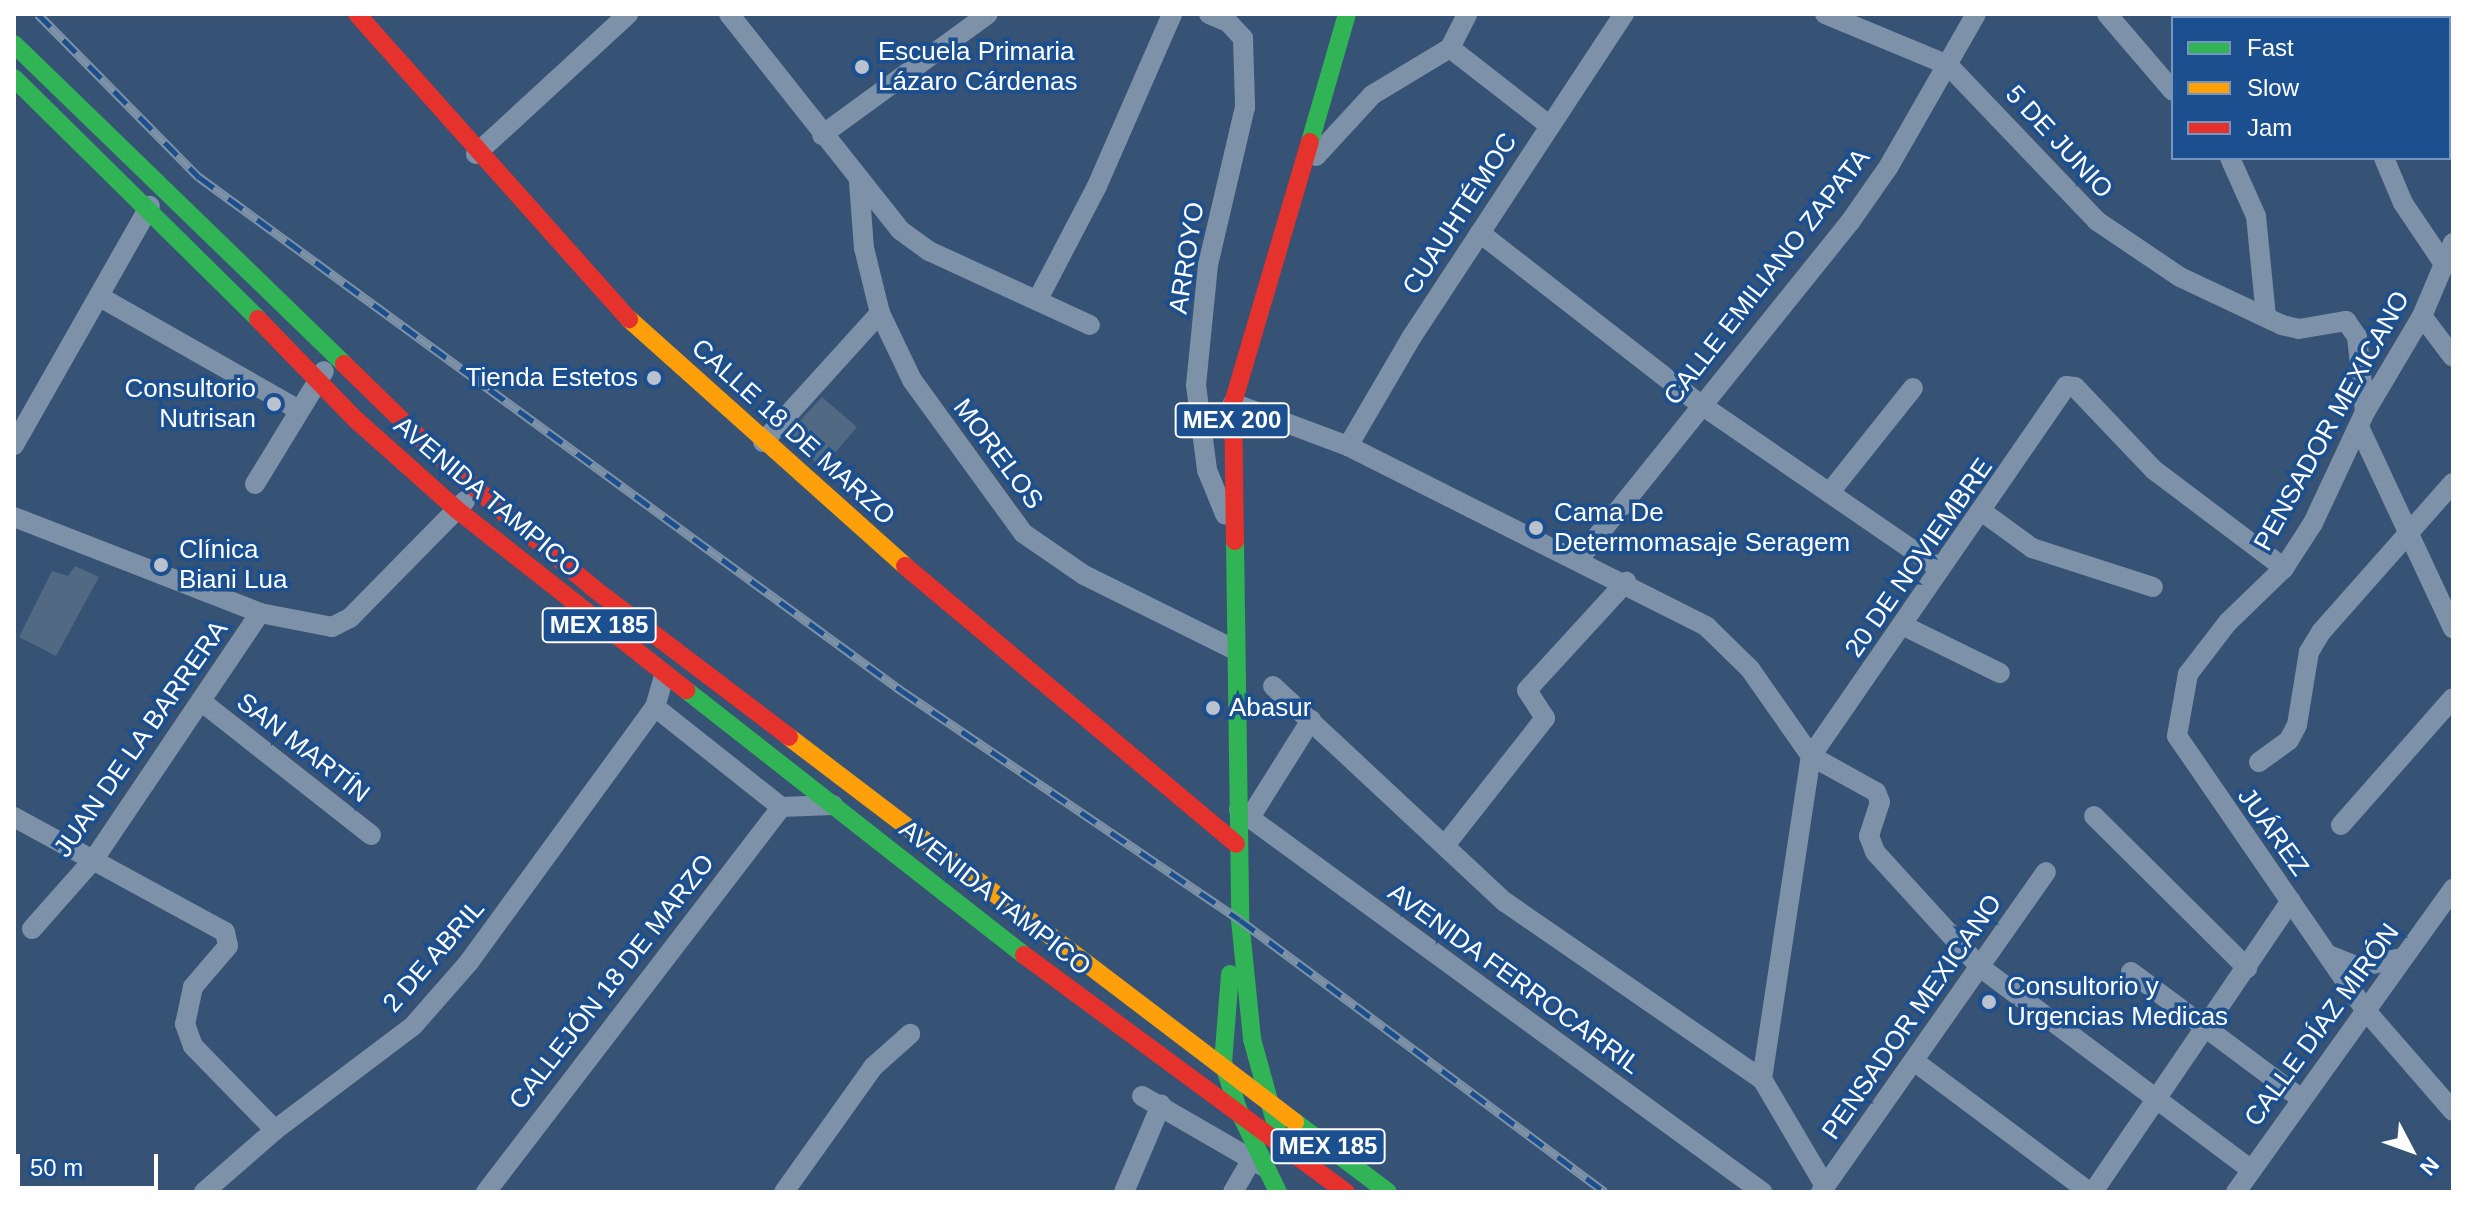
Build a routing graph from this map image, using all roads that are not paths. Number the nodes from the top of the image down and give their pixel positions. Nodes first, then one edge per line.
1 (357, 14) edge
2 (628, 14) edge
3 (729, 14) edge
4 (988, 14) edge
5 (1172, 14) edge
6 (1209, 14) edge
7 (1347, 14) edge
8 (1467, 14) edge
9 (1624, 14) edge
10 (1825, 14) edge
11 (1976, 14) edge
12 (2107, 14) edge
13 (14, 44) edge
14 (1450, 48) junction
15 (1948, 65) junction
16 (14, 78) edge
17 (2171, 89) edge
18 (1549, 125) junction
19 (822, 135) junction
20 (476, 154) junction
21 (2231, 160) edge
22 (2385, 160) edge
23 (1305, 171) junction
24 (859, 182) junction
25 (150, 206) junction
26 (1480, 233) junction
27 (2453, 243) edge
28 (2444, 264) junction
29 (100, 297) junction
30 (1038, 299) junction
31 (880, 313) junction
32 (2266, 316) junction
33 (2422, 316) junction
34 (1090, 325) dead end
35 (335, 356) junction
36 (2453, 357) edge
37 (317, 380) junction
38 (1913, 388) dead end
39 (1233, 403) junction
40 (1700, 404) junction
41 (297, 409) junction
42 (2362, 420) junction
43 (17, 432) edge
44 (763, 442) junction
45 (1348, 446) junction
46 (2453, 483) edge
47 (255, 484) dead end
48 (476, 489) junction
49 (1830, 492) junction
50 (456, 509) junction
51 (1984, 513) junction
52 (14, 517) edge
53 (1230, 526) junction
54 (2410, 534) junction
55 (1579, 559) junction
56 (2284, 568) junction
57 (1940, 569) junction
58 (1626, 582) junction
59 (2153, 587) dead end
60 (260, 613) junction
61 (1902, 625) junction
62 (2453, 628) edge
63 (1233, 649) junction
64 (2000, 673) dead end
65 (664, 676) junction
66 (1273, 686) dead end
67 (2453, 698) edge
68 (202, 702) junction
69 (655, 707) junction
70 (1311, 720) junction
71 (2177, 736) joint
72 (1811, 756) junction
73 (2259, 762) dead end
74 (834, 804) junction
75 (781, 807) junction
76 (1243, 814) junction
77 (2094, 816) dead end
78 (14, 817) edge
79 (2341, 825) dead end
80 (371, 835) dead end
81 (1236, 844) junction
82 (1446, 844) junction
83 (94, 859) junction
84 (2046, 872) dead end
85 (2453, 889) edge
86 (2291, 901) junction
87 (1240, 920) junction
88 (32, 929) dead end
89 (2331, 956) junction
90 (2402, 958) junction
91 (1980, 967) junction
92 (2247, 968) junction
93 (2131, 972) dead end
94 (2367, 1012) junction
95 (2208, 1030) junction
96 (910, 1034) dead end
97 (1914, 1061) junction
98 (1223, 1062) junction
99 (1762, 1079) junction
100 (1142, 1096) dead end
101 (2300, 1098) junction
102 (1269, 1100) junction
103 (2159, 1104) junction
104 (1161, 1105) junction
105 (1238, 1109) junction
106 (2453, 1111) edge
107 (275, 1130) junction
108 (1280, 1140) junction
109 (1259, 1163) junction
110 (2251, 1170) junction
111 (1823, 1189) edge
112 (204, 1192) edge
113 (486, 1192) edge
114 (784, 1192) edge
115 (1124, 1192) edge
116 (1233, 1192) edge
117 (1278, 1192) edge
118 (1346, 1192) edge
119 (1388, 1192) edge
120 (1762, 1192) edge
121 (2091, 1192) edge
122 (2236, 1192) edge

1 - 20 main road, CALLE 18 DE MARZO
2 - 20 street
3 - 19 street
4 - 19 street
5 - 30 street
6 - 53 street, ARROYO
7 - 23 main road, MEX 200
8 - 14 street
9 - 18 street, CUAUHTÉMOC
10 - 15 street, 5 DE JUNIO
11 - 15 street, CALLE EMILIANO ZAPATA
12 - 17 street
13 - 35 main road, AVENIDA TAMPICO / MEX 185
14 - 18 street
14 - 23 street
15 - 32 street, 5 DE JUNIO
15 - 40 street, CALLE EMILIANO ZAPATA
16 - 25 main road, AVENIDA TAMPICO / MEX 185
18 - 26 street, CUAUHTÉMOC
19 - 24 street
20 - 44 main road, CALLE 18 DE MARZO
21 - 32 street
22 - 28 street
23 - 39 main road, MEX 200
24 - 30 street
24 - 31 street, MORELOS
25 - 29 street
25 - 37 main road, AVENIDA TAMPICO / MEX 185
26 - 40 street
26 - 45 street, CUAUHTÉMOC
27 - 28 street, PENSADOR MEXICANO
28 - 33 street, PENSADOR MEXICANO
29 - 41 street
29 - 43 street
30 - 34 street
31 - 44 street
31 - 63 street, MORELOS
32 - 42 street, 5 DE JUNIO
33 - 36 street
33 - 42 street, PENSADOR MEXICANO
35 - 37 street
35 - 48 main road, AVENIDA TAMPICO / MEX 185
37 - 41 street
37 - 50 main road, AVENIDA TAMPICO / MEX 185
38 - 49 street
39 - 45 street
39 - 53 main road, MEX 200
40 - 49 street
40 - 55 street, CALLE EMILIANO ZAPATA
41 - 47 street
42 - 54 street
42 - 56 street, PENSADOR MEXICANO
44 - 81 main road, CALLE 18 DE MARZO
45 - 55 street
46 - 54 street
48 - 50 street
48 - 98 main road, AVENIDA TAMPICO / MEX 185
49 - 57 street
50 - 60 street
50 - 65 main road, AVENIDA TAMPICO / MEX 185
51 - 56 street, 20 DE NOVIEMBRE
51 - 57 street, 20 DE NOVIEMBRE
51 - 59 street
52 - 60 street
53 - 63 main road, MEX 200
54 - 62 street
54 - 73 street
55 - 58 street
56 - 71 street, PENSADOR MEXICANO
57 - 61 street, 20 DE NOVIEMBRE
58 - 72 street
58 - 82 street
60 - 68 street, JUAN DE LA BARRERA
61 - 64 street
61 - 72 street, 20 DE NOVIEMBRE
63 - 76 main road, MEX 200
65 - 69 street, 2 DE ABRIL
65 - 74 main road, AVENIDA TAMPICO / MEX 185
66 - 70 street
67 - 79 street
68 - 80 street, SAN MARTÍN
68 - 83 street, JUAN DE LA BARRERA
69 - 75 street
69 - 107 street, 2 DE ABRIL
70 - 76 street
70 - 82 street
71 - 86 street, JUÁREZ
72 - 91 street
72 - 99 street, 20 DE NOVIEMBRE
74 - 75 street
74 - 105 main road, AVENIDA TAMPICO / MEX 185
75 - 113 street, CALLEJÓN 18 DE MARZO
76 - 81 main road, MEX 200
76 - 120 street, AVENIDA FERROCARRIL
77 - 92 street
78 - 83 street
81 - 87 main road, MEX 200
82 - 99 street
83 - 88 street, JUAN DE LA BARRERA
83 - 107 street
84 - 91 street, PENSADOR MEXICANO
85 - 90 street, CALLE DÍAZ MIRÓN
86 - 89 street, JUÁREZ
86 - 92 street
87 - 98 main road, MEX 200
87 - 102 main road, MEX 200
89 - 90 street
89 - 94 street, JUÁREZ
90 - 94 street, CALLE DÍAZ MIRÓN
91 - 97 street, PENSADOR MEXICANO
91 - 103 street
92 - 95 street
93 - 95 street
94 - 101 street, CALLE DÍAZ MIRÓN
94 - 106 street, JUÁREZ
95 - 101 street
95 - 103 street
96 - 114 street
97 - 111 street, PENSADOR MEXICANO
97 - 121 street
98 - 102 main road, MEX 185
98 - 105 main road, MEX 200
99 - 111 street
100 - 104 street
101 - 110 street, CALLE DÍAZ MIRÓN
102 - 108 main road, MEX 200
102 - 119 main road, MEX 185
103 - 110 street
103 - 121 street
104 - 109 street
104 - 115 street
105 - 108 main road, MEX 185
105 - 109 main road
107 - 112 street, 2 DE ABRIL
108 - 109 main road
108 - 118 main road, MEX 185
109 - 116 street
109 - 117 main road
110 - 122 street, CALLE DÍAZ MIRÓN

